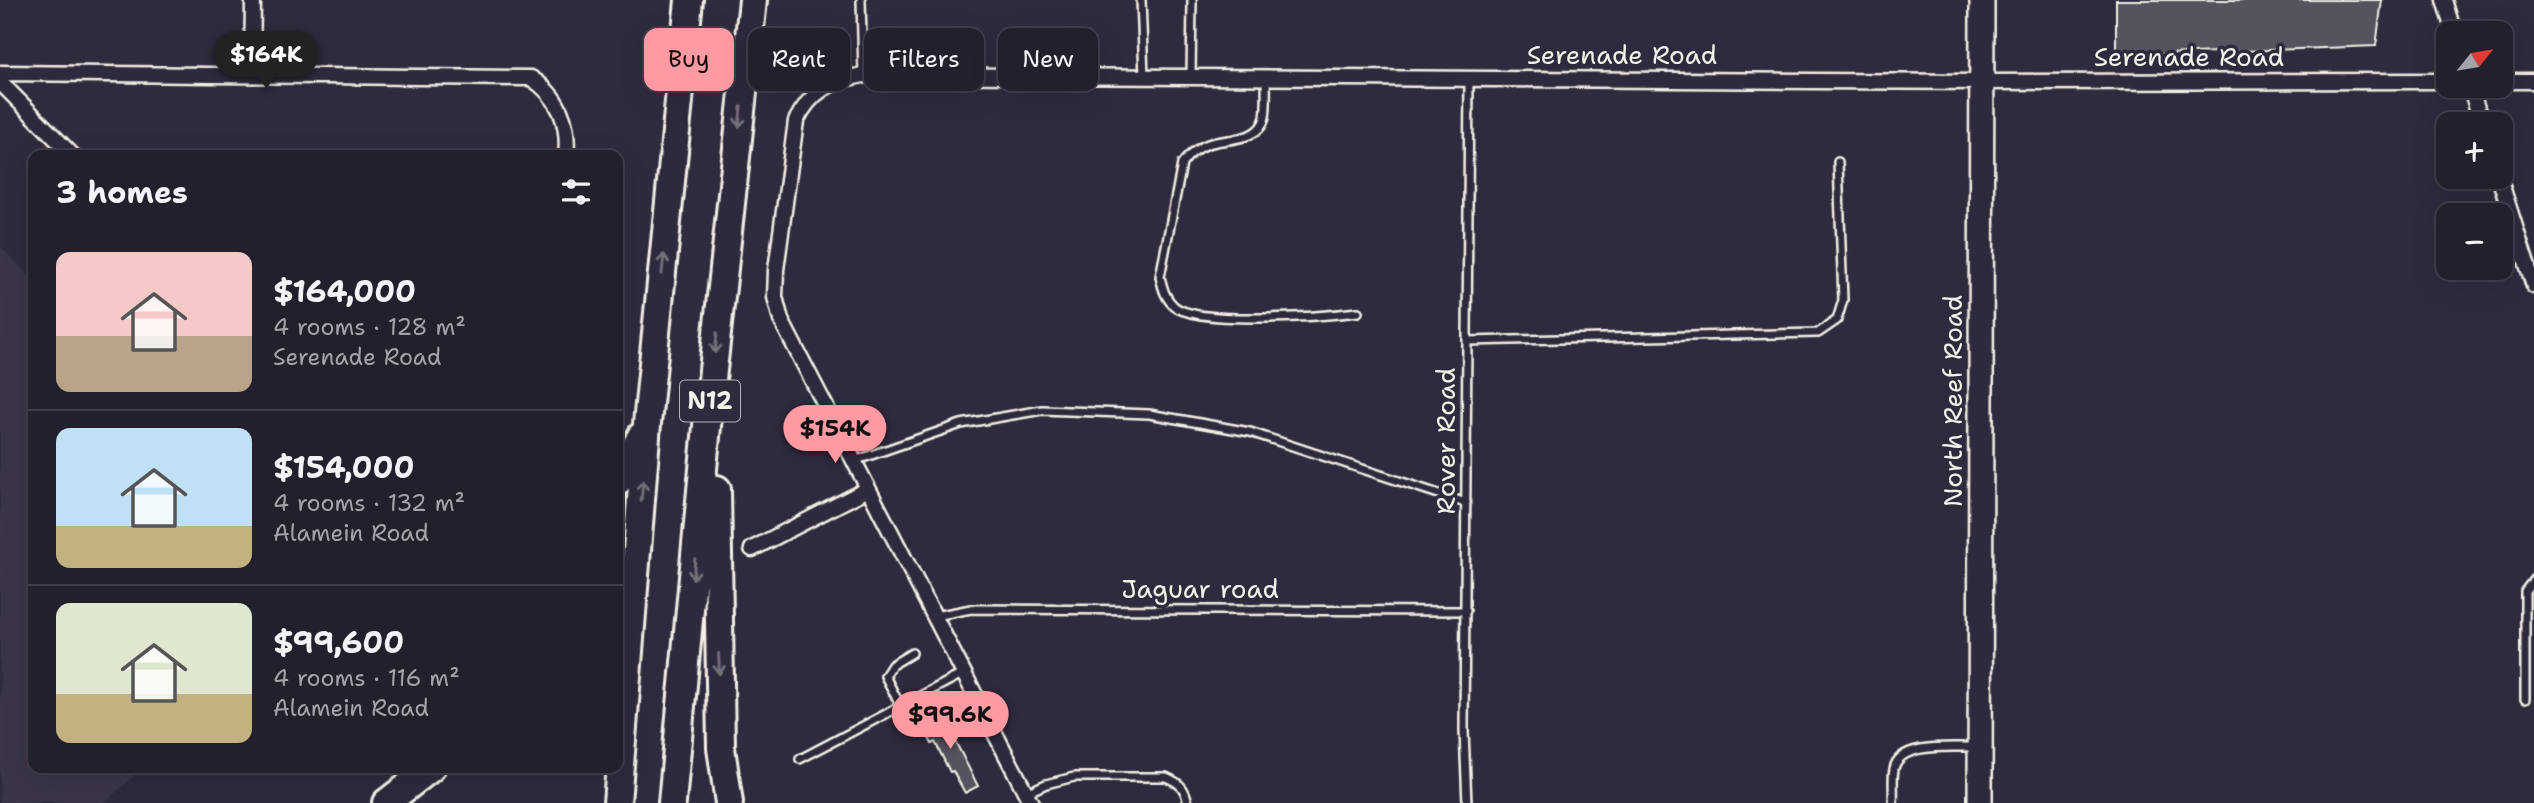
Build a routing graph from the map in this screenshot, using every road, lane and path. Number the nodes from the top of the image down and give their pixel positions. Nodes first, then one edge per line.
1 (253, 0) edge
2 (689, 0) edge
3 (753, 0) edge
4 (861, 0) edge
5 (1141, 0) edge
6 (1192, 0) edge
7 (1982, 0) edge
8 (2444, 0) edge
9 (2450, 21) edge
10 (0, 73) edge
11 (252, 74) junction
12 (863, 75) junction
13 (1144, 76) junction
14 (1191, 77) junction
15 (1266, 77) junction
16 (1469, 79) junction
17 (2436, 81) edge
18 (2513, 81) edge
19 (2534, 81) edge
20 (0, 82) edge
21 (1982, 82) junction
22 (67, 150) edge
23 (566, 150) edge
24 (1838, 162) dead end
25 (2503, 189) edge
26 (2534, 286) edge
27 (1358, 312) dead end
28 (1467, 341) junction
29 (647, 424) junction
30 (707, 425) junction
31 (853, 461) junction
32 (623, 471) edge
33 (868, 489) junction
34 (1466, 503) junction
35 (752, 549) dead end
36 (2534, 579) edge
37 (1466, 611) junction
38 (934, 616) junction
39 (912, 653) dead end
40 (964, 673) junction
41 (2525, 699) dead end
42 (901, 707) junction
43 (623, 727) edge
44 (1980, 747) junction
45 (800, 760) dead end
46 (425, 773) edge
47 (619, 773) edge
48 (1029, 798) edge
49 (386, 803) edge
50 (617, 803) edge
51 (672, 803) edge
52 (729, 803) edge
53 (1188, 803) edge
54 (1467, 803) edge
55 (1893, 803) edge
56 (1980, 803) edge

1 - 11 street
29 -> 2 highway, N12
3 -> 30 highway, N12
4 - 12 lane
5 - 13 lane
6 - 14 lane
7 - 21 main road, North Reef Road
8 - 9 street
10 - 11 street
11 - 23 street
12 - 13 street, Serenade Road
12 - 31 street, Serenade Road
13 - 14 street, Serenade Road
14 - 15 street, Serenade Road
15 - 16 street, Serenade Road
15 - 27 lane
16 - 21 street, Serenade Road
16 - 28 lane, Rover Road
17 - 21 street, Serenade Road
18 - 19 street
20 - 22 street
21 - 44 main road, North Reef Road
24 - 28 lane
25 - 26 street
28 - 34 lane, Rover Road
29 - 32 highway
43 -> 29 highway, N12
30 -> 51 highway, N12
30 -> 52 highway
31 - 33 street
31 - 34 lane
33 - 35 street
33 - 38 street
34 - 37 lane, Rover Road
36 - 41 lane
37 - 38 lane, Jaguar road
37 - 54 lane, Rover Road
38 - 40 street
39 - 42 lane
40 - 42 lane
40 - 48 street
42 - 45 lane
44 - 55 lane
44 - 56 main road, North Reef Road
46 - 49 highway
50 -> 47 highway, N12
48 - 53 lane

